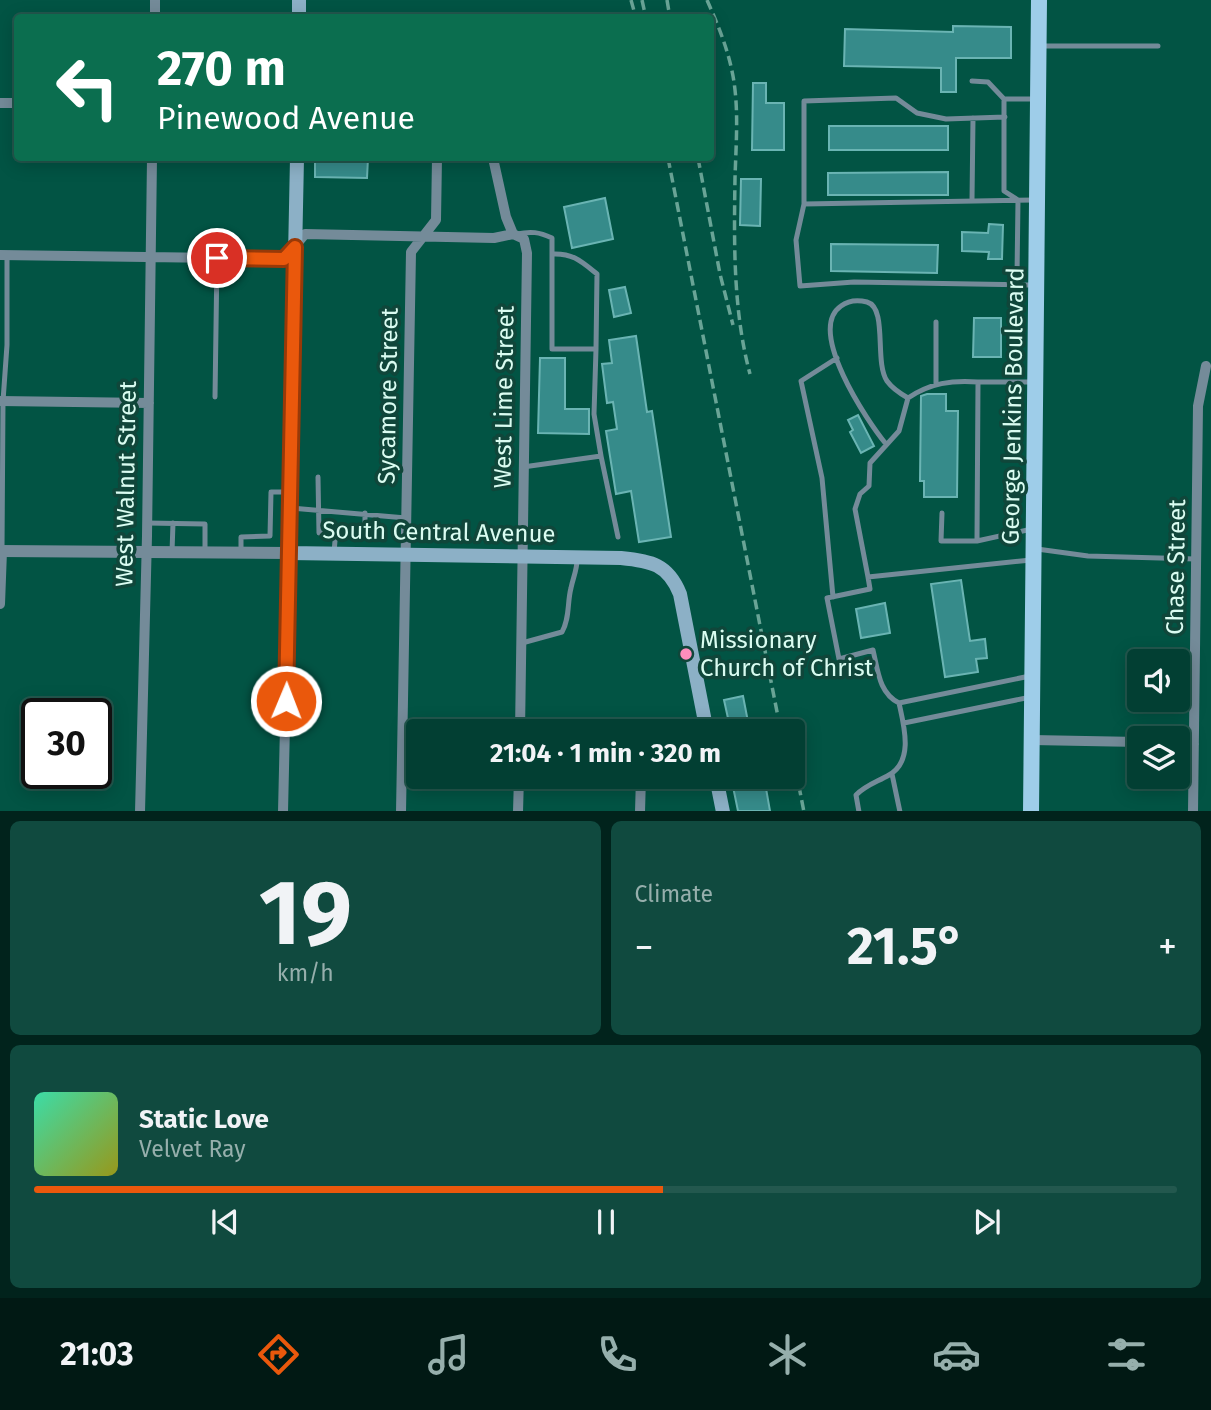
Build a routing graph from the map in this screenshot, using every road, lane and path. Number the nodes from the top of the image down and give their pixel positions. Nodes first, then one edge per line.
1 (1039, 0) edge
2 (1039, 46) junction
3 (1158, 46) dead end
4 (972, 81) dead end
5 (1004, 99) junction
6 (1039, 99) junction
7 (1004, 117) junction
8 (973, 118) junction
9 (152, 161) edge
10 (297, 161) edge
11 (437, 161) edge
12 (495, 161) edge
13 (972, 200) junction
14 (1018, 200) junction
15 (1038, 200) junction
16 (804, 204) junction
17 (515, 234) junction
18 (422, 237) junction
19 (295, 247) junction
20 (552, 254) junction
21 (3, 255) edge
22 (150, 258) junction
23 (217, 258) junction
24 (1037, 284) junction
25 (1017, 285) junction
26 (936, 322) dead end
27 (596, 349) junction
28 (1016, 352) dead end
29 (837, 358) junction
30 (1206, 366) dead end
31 (978, 382) junction
32 (1036, 382) junction
33 (936, 384) junction
34 (215, 397) dead end
35 (908, 398) junction
36 (2, 401) edge
37 (149, 403) junction
38 (886, 444) junction
39 (601, 456) junction
40 (523, 467) junction
41 (318, 477) dead end
42 (291, 492) junction
43 (291, 508) junction
44 (318, 510) junction
45 (365, 513) junction
46 (942, 513) dead end
47 (406, 518) junction
48 (147, 523) junction
49 (173, 523) junction
50 (1034, 528) junction
51 (335, 531) junction
52 (365, 534) junction
53 (618, 537) dead end
54 (977, 541) junction
55 (1, 551) edge
56 (146, 552) junction
57 (172, 552) junction
58 (205, 552) junction
59 (241, 553) junction
60 (289, 553) junction
61 (334, 554) junction
62 (366, 554) junction
63 (1034, 554) junction
64 (406, 555) junction
65 (522, 556) junction
66 (576, 557) junction
67 (1196, 559) junction
68 (868, 577) junction
69 (833, 597) junction
70 (0, 604) edge
71 (522, 643) junction
72 (1032, 676) junction
73 (1032, 697) junction
74 (899, 703) junction
75 (520, 719) edge
76 (704, 719) edge
77 (904, 723) junction
78 (1032, 740) junction
79 (1127, 742) edge
80 (1190, 744) edge
81 (1194, 744) junction
82 (892, 774) junction
83 (519, 789) edge
84 (641, 789) edge
85 (718, 789) edge
86 (140, 811) edge
87 (283, 811) edge
88 (401, 811) edge
89 (519, 811) edge
90 (640, 811) edge
91 (723, 811) edge
92 (859, 811) edge
93 (900, 811) edge
94 (1031, 811) edge
95 (1193, 811) edge

1 - 2 main road, George Jenkins Boulevard
2 - 3 lane
2 - 6 main road, George Jenkins Boulevard
4 - 5 lane
5 - 6 lane
5 - 7 lane
6 - 15 main road, George Jenkins Boulevard
7 - 8 lane
7 - 14 lane
8 - 13 lane
8 - 16 lane
9 - 22 street, West Walnut Street
10 - 19 main road
11 - 18 street, Sycamore Street
12 - 17 street, West Lime Street
13 - 14 lane
13 - 16 lane
14 - 15 lane
14 - 25 lane
15 - 24 main road, George Jenkins Boulevard
16 - 25 lane
17 - 18 street
17 - 20 lane
17 - 40 street, West Lime Street
18 - 19 street
18 - 47 street, Sycamore Street
19 - 23 street
19 - 42 main road
20 - 27 lane
20 - 27 lane
21 - 22 street
21 - 36 lane
22 - 23 street
22 - 37 street, West Walnut Street
23 - 34 lane
24 - 25 lane
24 - 32 main road, George Jenkins Boulevard
25 - 28 lane
26 - 33 lane
27 - 39 lane
29 - 35 lane
29 - 38 lane
29 - 69 lane
30 - 67 street, Chase Street
31 - 32 lane
31 - 33 lane
31 - 54 lane
32 - 50 main road, George Jenkins Boulevard
33 - 35 lane
35 - 38 lane
36 - 37 street
36 - 55 lane
37 - 48 street, West Walnut Street
38 - 68 lane
39 - 40 lane
39 - 53 lane
40 - 65 street, West Lime Street
41 - 44 lane
42 - 43 main road
42 - 59 lane
43 - 44 lane
43 - 60 main road
44 - 45 lane
44 - 51 lane
45 - 47 lane
45 - 52 lane
46 - 54 lane
47 - 64 street, Sycamore Street
48 - 49 lane
48 - 56 street, West Walnut Street
49 - 57 lane
49 - 58 lane
50 - 54 lane
50 - 63 main road, George Jenkins Boulevard
51 - 52 lane
51 - 61 lane
52 - 62 lane
55 - 56 street, South Central Avenue
55 - 70 street
56 - 57 street, South Central Avenue
56 - 86 street, West Walnut Street
57 - 58 street, South Central Avenue
58 - 59 street, South Central Avenue
59 - 60 street, South Central Avenue
60 - 61 main road, South Central Avenue
60 - 87 street
61 - 62 main road, South Central Avenue
62 - 64 main road, South Central Avenue
63 - 67 lane
63 - 68 lane
63 - 72 main road, George Jenkins Boulevard
64 - 65 main road, South Central Avenue
64 - 88 street, Sycamore Street
65 - 66 main road, South Central Avenue
65 - 71 street, West Lime Street
66 - 71 lane
66 - 76 main road, South Central Avenue
67 - 81 street, Chase Street
68 - 69 lane
69 - 74 lane
71 - 75 street, West Lime Street
72 - 73 main road, George Jenkins Boulevard
72 - 74 lane
73 - 77 lane
73 - 78 main road, George Jenkins Boulevard
74 - 77 lane
77 - 82 lane
78 - 79 street
78 - 94 main road, George Jenkins Boulevard
80 - 81 street
81 - 95 street, Chase Street
82 - 92 lane
82 - 93 lane
83 - 89 street
84 - 90 street
85 - 91 main road

